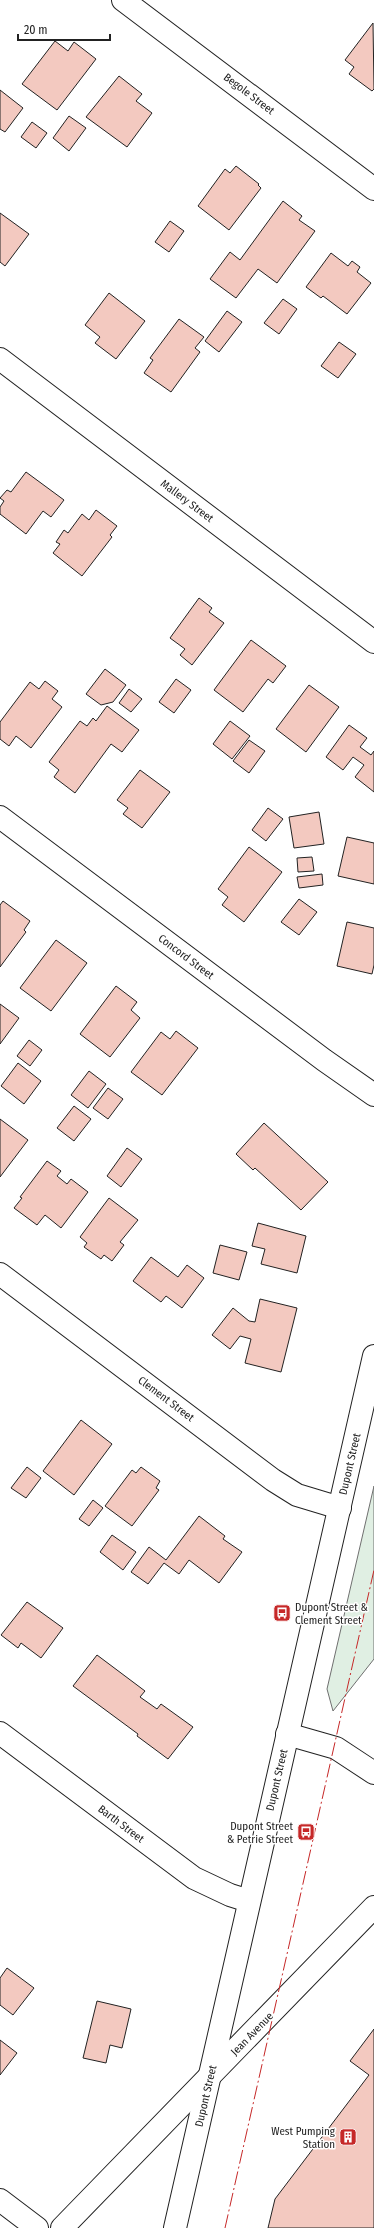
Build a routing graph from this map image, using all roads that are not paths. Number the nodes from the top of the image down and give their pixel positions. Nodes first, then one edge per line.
1 (123, 0) edge
2 (374, 189) edge
3 (0, 359) edge
4 (374, 642) edge
5 (0, 817) edge
6 (374, 1095) edge
7 (0, 1274) edge
8 (374, 1356) edge
9 (340, 1508) junction
10 (0, 1733) edge
11 (287, 1734) junction
12 (374, 1773) edge
13 (249, 1900) junction
14 (374, 1907) edge
15 (210, 2077) junction
16 (0, 2200) edge
17 (37, 2228) edge
18 (62, 2228) edge
19 (176, 2228) edge

1 - 2 street, Begole Street
3 - 4 street, Mallery Street
5 - 6 street, Concord Street
7 - 9 street, Clement Street
8 - 9 street, Dupont Street
9 - 11 street, Dupont Street
10 - 13 street, Barth Street
11 - 12 street
11 - 13 street, Dupont Street
13 - 15 street, Dupont Street
14 - 15 street, Jean Avenue
15 - 18 street, Jean Avenue
15 - 19 street, Dupont Street
16 - 17 street

